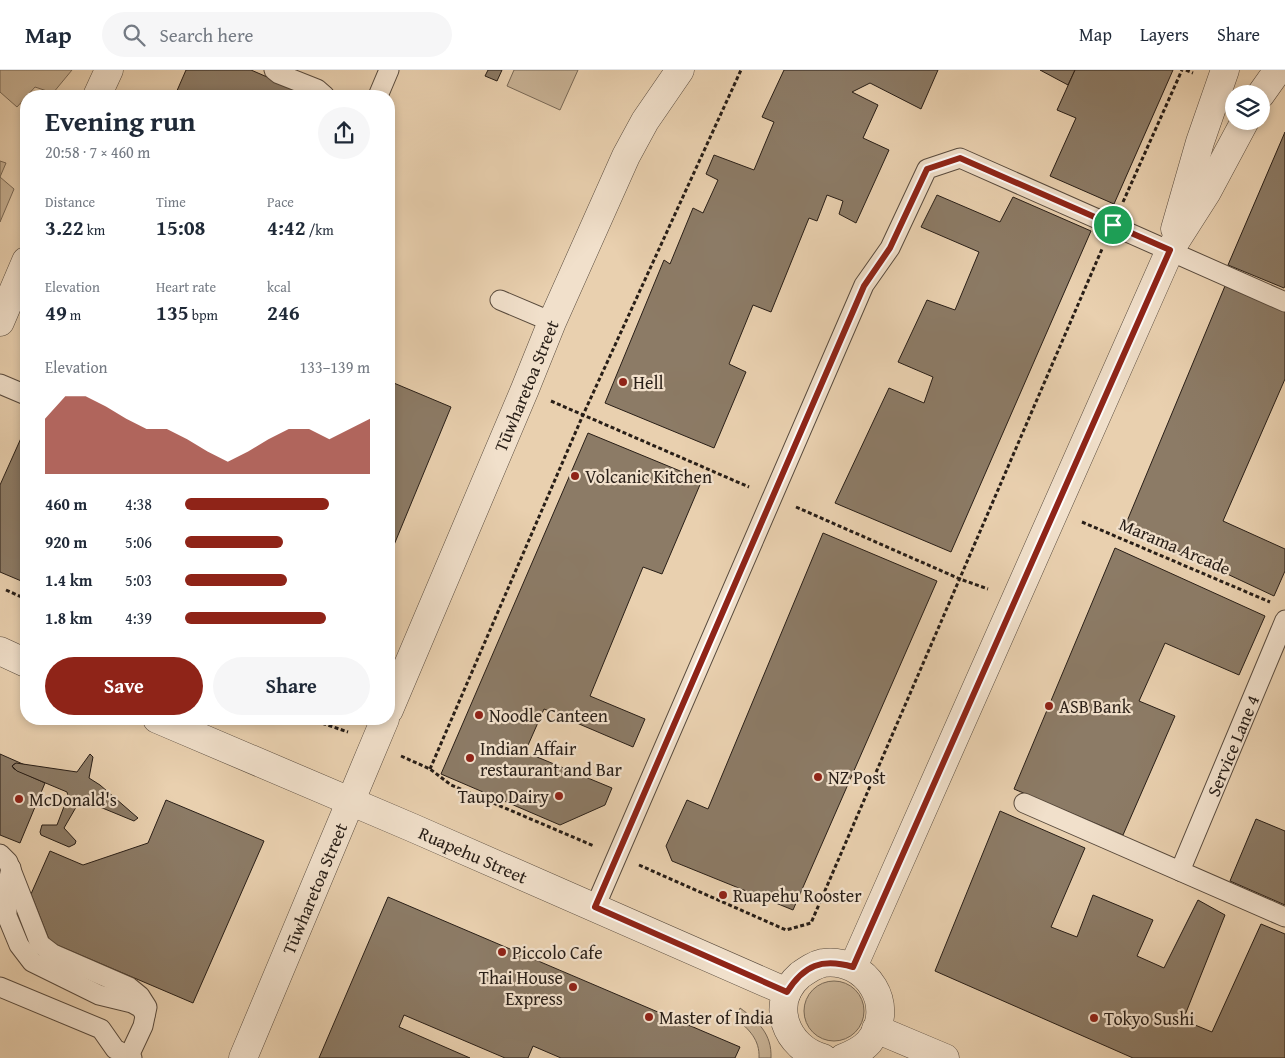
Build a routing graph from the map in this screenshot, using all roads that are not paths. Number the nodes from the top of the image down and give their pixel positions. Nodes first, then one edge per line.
1 (109, 70) edge
2 (274, 70) edge
3 (389, 70) edge
4 (680, 70) edge
5 (1225, 70) edge
6 (1278, 70) edge
7 (1267, 85) edge
8 (100, 90) edge
9 (318, 90) edge
10 (381, 90) edge
11 (1240, 130) edge
12 (1170, 250) junction
13 (20, 275) edge
14 (500, 300) dead end
15 (1285, 302) edge
16 (0, 322) edge
17 (552, 322) junction
18 (0, 384) edge
19 (20, 392) edge
20 (1281, 612) edge
21 (0, 652) edge
22 (20, 660) edge
23 (395, 696) edge
24 (171, 725) edge
25 (382, 725) edge
26 (350, 801) junction
27 (1024, 803) dead end
28 (5, 861) edge
29 (1180, 871) junction
30 (595, 907) junction
31 (1285, 916) edge
32 (853, 967) junction
33 (0, 987) edge
34 (787, 992) junction
35 (876, 1029) junction
36 (131, 1057) edge
37 (815, 1057) edge
38 (243, 1058) edge
39 (843, 1058) edge
40 (945, 1058) edge

1 - 8 street
2 - 9 lane
3 - 10 lane
4 - 17 street, Tūwharetoa Street
5 - 12 street
6 - 7 street
11 - 12 street
12 - 15 lane
12 - 30 lane
12 - 32 street
13 - 16 street
14 - 17 lane
17 - 23 street, Tūwharetoa Street
18 - 19 lane
20 - 29 lane, Service Lane 4
21 - 22 street
24 - 26 street, Ruapehu Street
25 - 26 street, Tūwharetoa Street
26 - 30 street, Ruapehu Street
26 - 38 street, Tūwharetoa Street
27 - 29 lane
28 - 36 lane
29 - 31 lane
30 - 34 street, Ruapehu Street
32 - 34 street
32 - 35 street
33 - 36 lane
34 - 37 street
35 - 39 street
35 - 40 street

